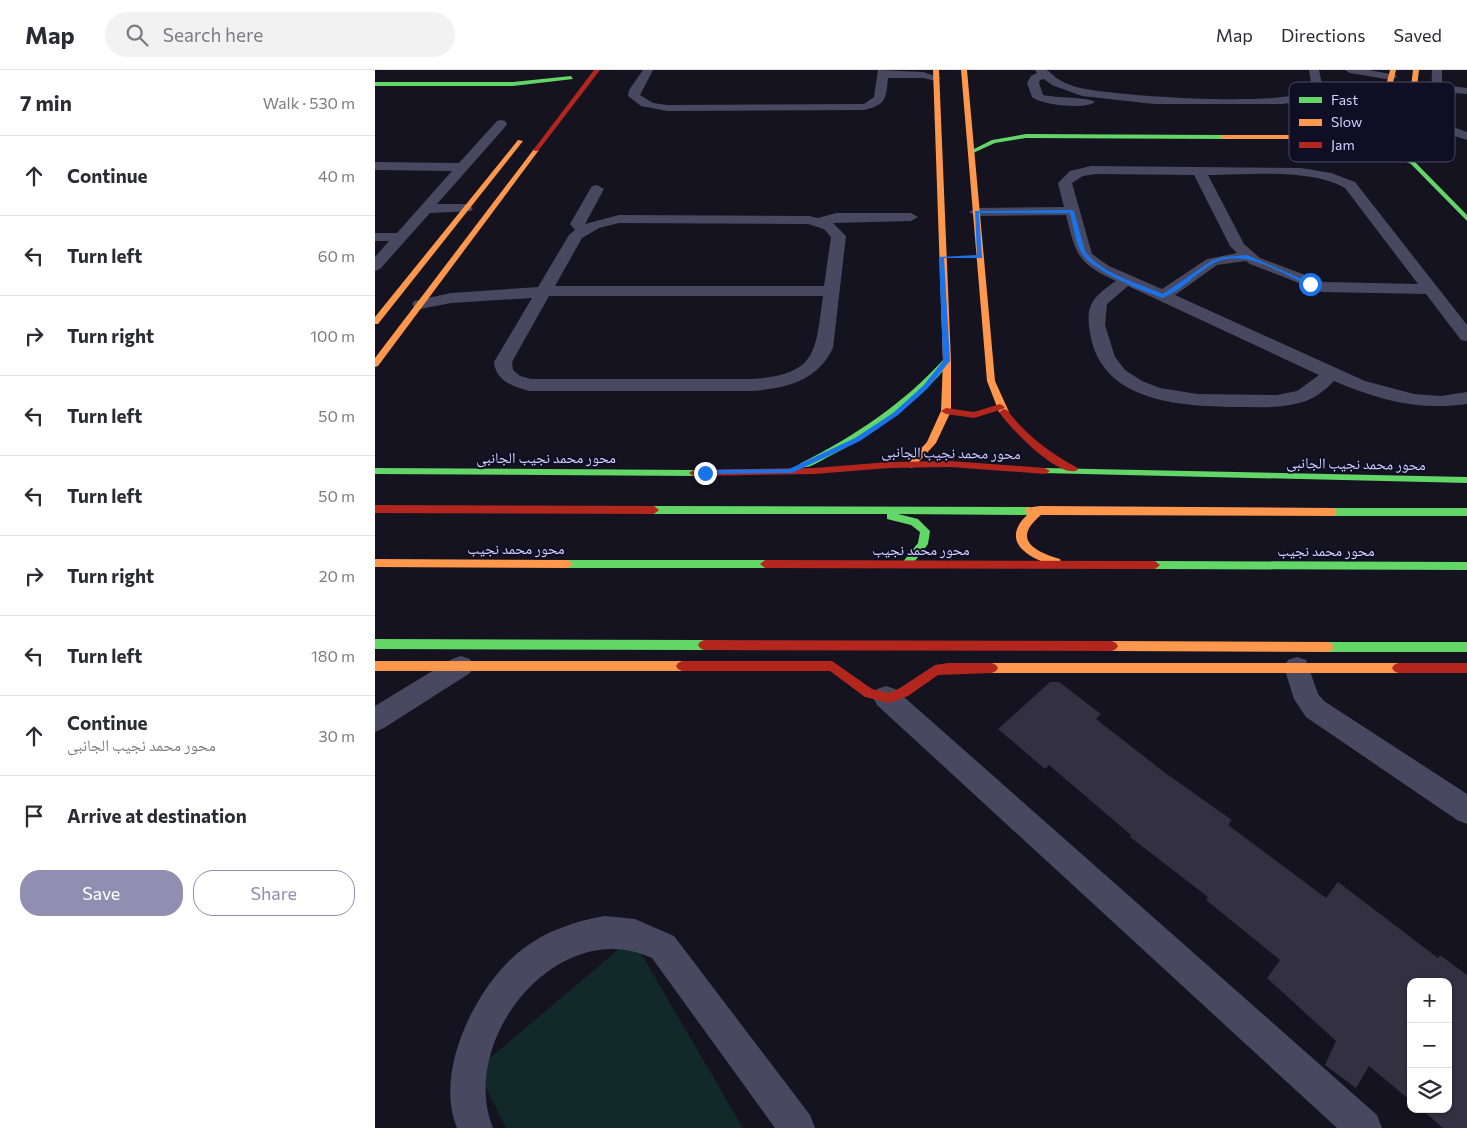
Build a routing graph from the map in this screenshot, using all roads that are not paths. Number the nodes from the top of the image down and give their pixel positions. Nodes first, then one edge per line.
1 (597, 70) edge
2 (648, 70) edge
3 (964, 70) edge
4 (1315, 70) edge
5 (1350, 70) edge
6 (883, 72) edge
7 (1041, 72) edge
8 (934, 73) edge
9 (575, 74) edge
10 (1392, 74) edge
11 (1318, 82) edge
12 (375, 84) edge
13 (375, 89) edge
14 (562, 90) dead end
15 (545, 93) dead end
16 (1139, 100) junction
17 (1289, 100) edge
18 (501, 124) dead end
19 (1007, 126) dead end
20 (1289, 127) edge
21 (528, 132) dead end
22 (1455, 132) edge
23 (1467, 136) edge
24 (1289, 137) edge
25 (971, 152) junction
26 (1411, 162) edge
27 (525, 165) junction
28 (375, 166) edge
29 (501, 166) junction
30 (463, 167) junction
31 (1199, 171) junction
32 (597, 189) dead end
33 (430, 204) junction
34 (470, 204) junction
35 (976, 205) junction
36 (1070, 205) junction
37 (911, 218) dead end
38 (1467, 219) edge
39 (820, 222) junction
40 (584, 230) junction
41 (375, 237) edge
42 (401, 237) junction
43 (1247, 256) junction
44 (375, 266) edge
45 (441, 277) junction
46 (1127, 280) junction
47 (1430, 288) junction
48 (544, 291) junction
49 (831, 291) junction
50 (1163, 296) junction
51 (420, 304) junction
52 (1447, 310) junction
53 (1467, 310) edge
54 (375, 322) edge
55 (1465, 331) edge
56 (947, 361) junction
57 (375, 364) edge
58 (1333, 373) junction
59 (1467, 398) edge
60 (1000, 407) junction
61 (946, 411) junction
62 (911, 465) junction
63 (379, 470) edge
64 (790, 471) junction
65 (1081, 473) junction
66 (1467, 480) edge
67 (375, 509) edge
68 (861, 510) junction
69 (1040, 510) junction
70 (1467, 512) edge
71 (375, 563) edge
72 (907, 563) junction
73 (1083, 565) junction
74 (1467, 566) edge
75 (375, 644) edge
76 (406, 644) junction
77 (860, 646) junction
78 (916, 646) junction
79 (1467, 647) edge
80 (1294, 657) junction
81 (375, 666) edge
82 (395, 666) junction
83 (461, 666) junction
84 (1467, 668) edge
85 (852, 677) junction
86 (922, 678) junction
87 (886, 697) junction
88 (375, 720) edge
89 (1467, 810) edge
90 (475, 1128) edge
91 (797, 1128) edge
92 (1364, 1128) edge

1 - 27 street
2 - 6 street
3 - 25 street
4 - 11 street
5 - 10 street
6 - 8 street
7 - 16 street
7 - 16 street
8 - 56 street
9 - 12 street
9 - 14 street
13 - 15 street
16 - 17 street
18 - 30 street
19 - 20 street
21 - 29 street
22 - 23 street
24 - 25 street
25 - 35 street
26 - 38 street
27 - 29 street
27 - 45 street
28 - 30 street
29 - 34 street
30 - 33 street
31 - 36 street
31 - 43 street
31 - 47 street
32 - 40 street
33 - 34 street
33 - 42 street
34 - 54 street
35 - 36 street
35 - 60 street
36 - 46 street
37 - 39 street
39 - 40 street
39 - 49 street
40 - 48 street
41 - 42 street
42 - 44 street
43 - 47 street
43 - 50 street
45 - 48 street
45 - 51 street
46 - 50 street
46 - 58 street
47 - 52 street
48 - 49 street
48 - 49 street
48 - 51 street
50 - 58 street
51 - 57 street
52 - 53 street
52 - 55 street
56 - 61 street
56 - 64 street
58 - 59 street
60 - 61 street
60 - 65 street
61 - 62 street
62 - 64 street, محور محمد نجيب الجانبى
62 - 65 street, محور محمد نجيب الجانبى
63 - 64 street, محور محمد نجيب الجانبى
65 - 66 street, محور محمد نجيب الجانبى
67 - 68 street
68 - 69 street
68 - 72 street
69 - 70 street
69 - 73 street
71 - 72 street, محور محمد نجيب
72 - 73 street, محور محمد نجيب
73 - 74 street, محور محمد نجيب
75 - 76 street
76 - 77 street
76 - 82 street
77 - 78 street
77 - 85 street
78 - 80 street
78 - 86 street
79 - 80 street
80 - 84 street
80 - 86 street
80 - 89 street
81 - 82 street
82 - 83 street
83 - 85 street
83 - 88 street
85 - 87 street
86 - 87 street
87 - 92 street
90 - 91 street

